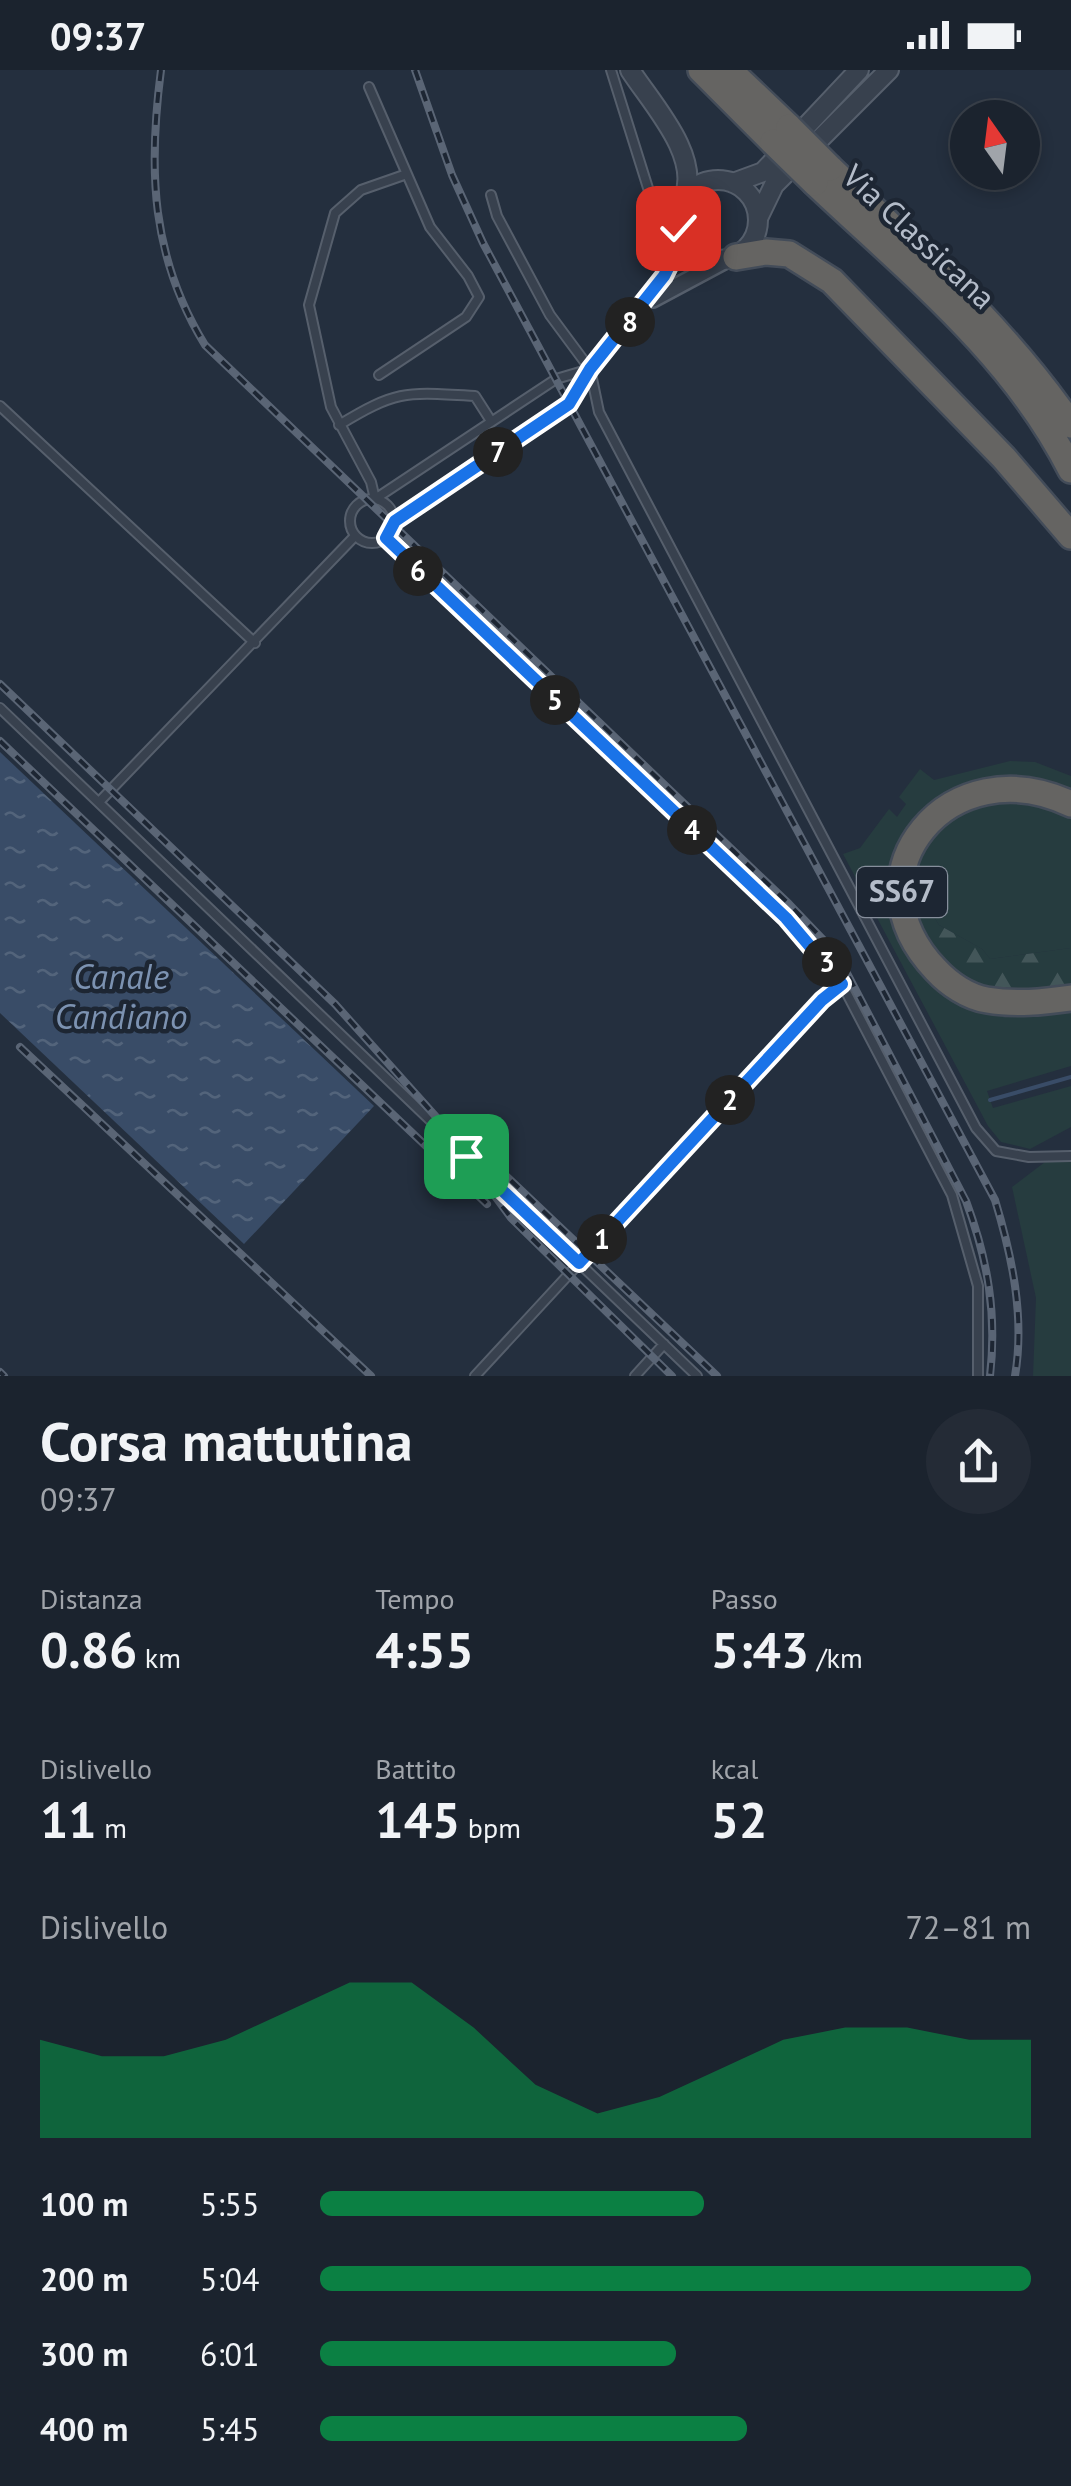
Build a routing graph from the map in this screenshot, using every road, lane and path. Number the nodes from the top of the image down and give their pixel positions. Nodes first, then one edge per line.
1 (611, 70) edge
2 (630, 70) edge
3 (701, 70) edge
4 (729, 70) edge
5 (889, 70) edge
6 (857, 71) edge
7 (369, 88) dead end
8 (781, 135) junction
9 (404, 175) junction
10 (822, 176) junction
11 (733, 182) junction
12 (492, 195) dead end
13 (680, 208) junction
14 (759, 217) junction
15 (682, 240) junction
16 (730, 259) junction
17 (642, 307) junction
18 (590, 369) junction
19 (378, 375) dead end
20 (0, 406) edge
21 (492, 421) junction
22 (1071, 425) edge
23 (338, 426) junction
24 (1071, 470) edge
25 (374, 498) junction
26 (395, 521) junction
27 (356, 536) junction
28 (1071, 536) edge
29 (386, 538) junction
30 (255, 643) junction
31 (0, 708) edge
32 (100, 801) junction
33 (1071, 804) edge
34 (842, 984) junction
35 (1071, 998) edge
36 (1071, 1156) edge
37 (579, 1263) junction
38 (664, 1344) junction
39 (475, 1376) edge
40 (635, 1376) edge
41 (697, 1376) edge
42 (978, 1376) edge

1 - 13 lane
2 - 13 street
3 - 8 highway, Via Classicana
4 - 8 highway, Via Classicana
5 - 14 street
6 - 11 street
7 - 9 lane
8 - 10 highway, Via Classicana, bridge
9 - 19 lane
9 - 23 lane
10 - 22 highway, Via Classicana
10 - 24 highway, Via Classicana
11 - 13 street
11 - 14 street
12 - 18 lane
13 - 15 street
14 - 16 street
15 - 16 street
15 - 17 street
16 - 17 street
16 - 28 highway
17 - 18 street
18 - 21 lane
18 - 26 lane
18 - 36 lane
20 - 30 lane
21 - 23 lane
21 - 25 lane
23 - 25 lane
25 - 26 lane
25 - 27 lane
26 - 29 lane
27 - 29 lane
27 - 30 lane
29 - 34 lane
30 - 32 lane
31 - 32 lane
32 - 37 lane
33 - 35 highway, SS67
34 - 37 lane
34 - 42 lane
37 - 38 lane
37 - 39 lane
38 - 40 lane
38 - 41 lane

